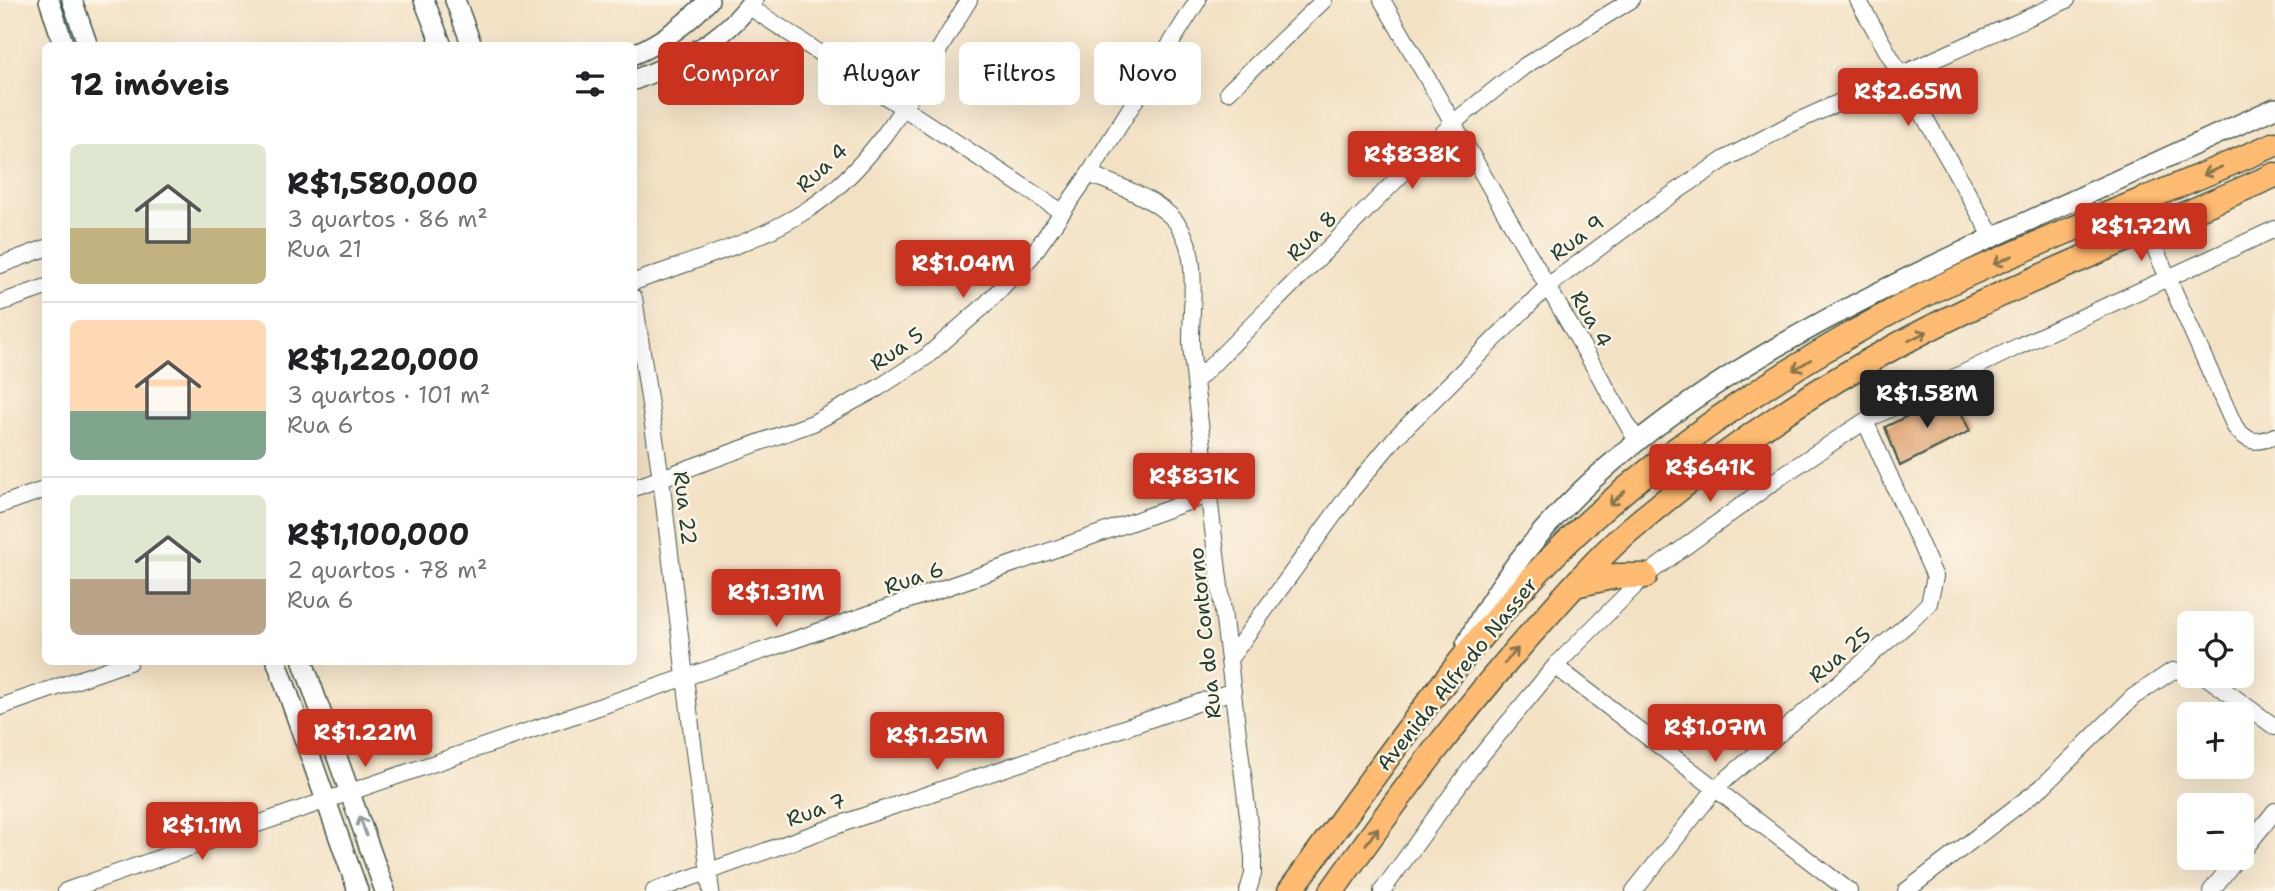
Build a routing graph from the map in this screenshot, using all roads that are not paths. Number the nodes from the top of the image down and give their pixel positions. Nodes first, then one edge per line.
1 (49, 0) edge
2 (72, 0) edge
3 (424, 0) edge
4 (454, 0) edge
5 (709, 0) edge
6 (969, 0) edge
7 (1198, 0) edge
8 (1324, 0) edge
9 (1382, 0) edge
10 (1631, 0) edge
11 (1858, 0) edge
12 (2067, 0) edge
13 (750, 3) edge
14 (63, 42) edge
15 (87, 42) edge
16 (440, 42) edge
17 (470, 42) edge
18 (711, 42) edge
19 (641, 51) edge
20 (658, 68) edge
21 (658, 71) edge
22 (1900, 76) junction
23 (637, 79) edge
24 (1228, 92) dead end
25 (902, 108) junction
26 (2275, 108) edge
27 (1452, 123) junction
28 (2275, 144) edge
29 (1089, 174) junction
30 (2275, 175) edge
31 (2061, 206) junction
32 (1062, 212) junction
33 (2275, 229) edge
34 (2071, 231) junction
35 (2147, 232) junction
36 (1992, 236) junction
37 (42, 249) edge
38 (0, 265) edge
39 (2168, 279) junction
40 (637, 281) edge
41 (1548, 286) junction
42 (42, 288) edge
43 (0, 303) edge
44 (637, 318) edge
45 (1195, 382) junction
46 (1865, 421) junction
47 (2275, 436) edge
48 (1637, 441) junction
49 (661, 479) junction
50 (637, 487) edge
51 (42, 490) edge
52 (1210, 494) junction
53 (0, 505) edge
54 (1645, 576) junction
55 (1574, 585) junction
56 (1230, 658) junction
57 (119, 665) edge
58 (278, 665) edge
59 (304, 665) edge
60 (1555, 666) junction
61 (2177, 671) edge
62 (1454, 672) junction
63 (685, 678) junction
64 (2221, 688) edge
65 (1233, 691) junction
66 (0, 707) edge
67 (2275, 727) edge
68 (1716, 788) junction
69 (351, 790) junction
70 (326, 798) junction
71 (2275, 811) edge
72 (2254, 837) edge
73 (2227, 870) edge
74 (708, 872) junction
75 (1390, 886) edge
76 (66, 891) edge
77 (358, 891) edge
78 (385, 891) edge
79 (654, 891) edge
80 (711, 891) edge
81 (1248, 891) edge
82 (1290, 891) edge
83 (1332, 891) edge
84 (1634, 891) edge
85 (1849, 891) edge
86 (1906, 891) edge
87 (2210, 891) edge

1 - 14 street
2 - 15 street
3 - 16 street
4 - 17 street
5 - 19 street
6 - 25 street, Rua 4
7 - 29 street, Rua 5
8 - 24 street
9 - 27 street, Rua 4
10 - 27 street, Rua 8
11 - 22 street
12 - 22 street, Rua 9
13 - 18 street
13 - 25 street
19 - 20 street
21 - 23 street
22 - 36 street
22 - 41 street, Rua 9
25 - 32 street
25 - 40 street, Rua 4
26 - 31 street
27 - 41 street, Rua 4
27 - 45 street, Rua 8
28 -> 34 main road, Avenida Alfredo Nasser
29 - 32 street, Rua 5
29 - 45 street, Rua do Contorno
30 - 35 main road, Avenida Alfredo Nasser
31 - 34 street
31 - 36 street
32 - 49 street, Rua 5
33 - 39 street
34 -> 62 main road, Avenida Alfredo Nasser
35 - 39 street
55 -> 35 main road, Avenida Alfredo Nasser
36 - 48 street
37 - 38 street
39 - 46 street
39 - 47 street
41 - 48 street, Rua 4
41 - 56 street, Rua 9
42 - 43 street
44 - 49 street, Rua 22
45 - 52 street, Rua do Contorno
46 - 54 street
46 - 68 street, Rua 25
48 - 62 street
49 - 50 street, Rua 5
49 - 63 street, Rua 22
51 - 53 street
52 - 56 street, Rua do Contorno
52 - 63 street, Rua 6
54 - 55 main road
54 - 60 street
83 -> 55 main road, Avenida Alfredo Nasser
56 - 65 street, Rua do Contorno
57 - 66 street
58 - 70 street
59 - 69 street
60 - 68 street
60 - 75 street
61 - 86 street
62 - 82 main road, Avenida Alfredo Nasser
63 - 69 street, Rua 6
63 - 74 street, Rua 22
64 - 67 street
65 - 74 street, Rua 7
65 - 81 street, Rua do Contorno
68 - 84 street, Rua 25
68 - 85 street
69 - 70 street, Rua 6
78 -> 69 street
70 - 76 street
70 - 77 street
71 - 72 street
73 - 87 street
74 - 79 street, Rua 7
74 - 80 street, Rua 22

